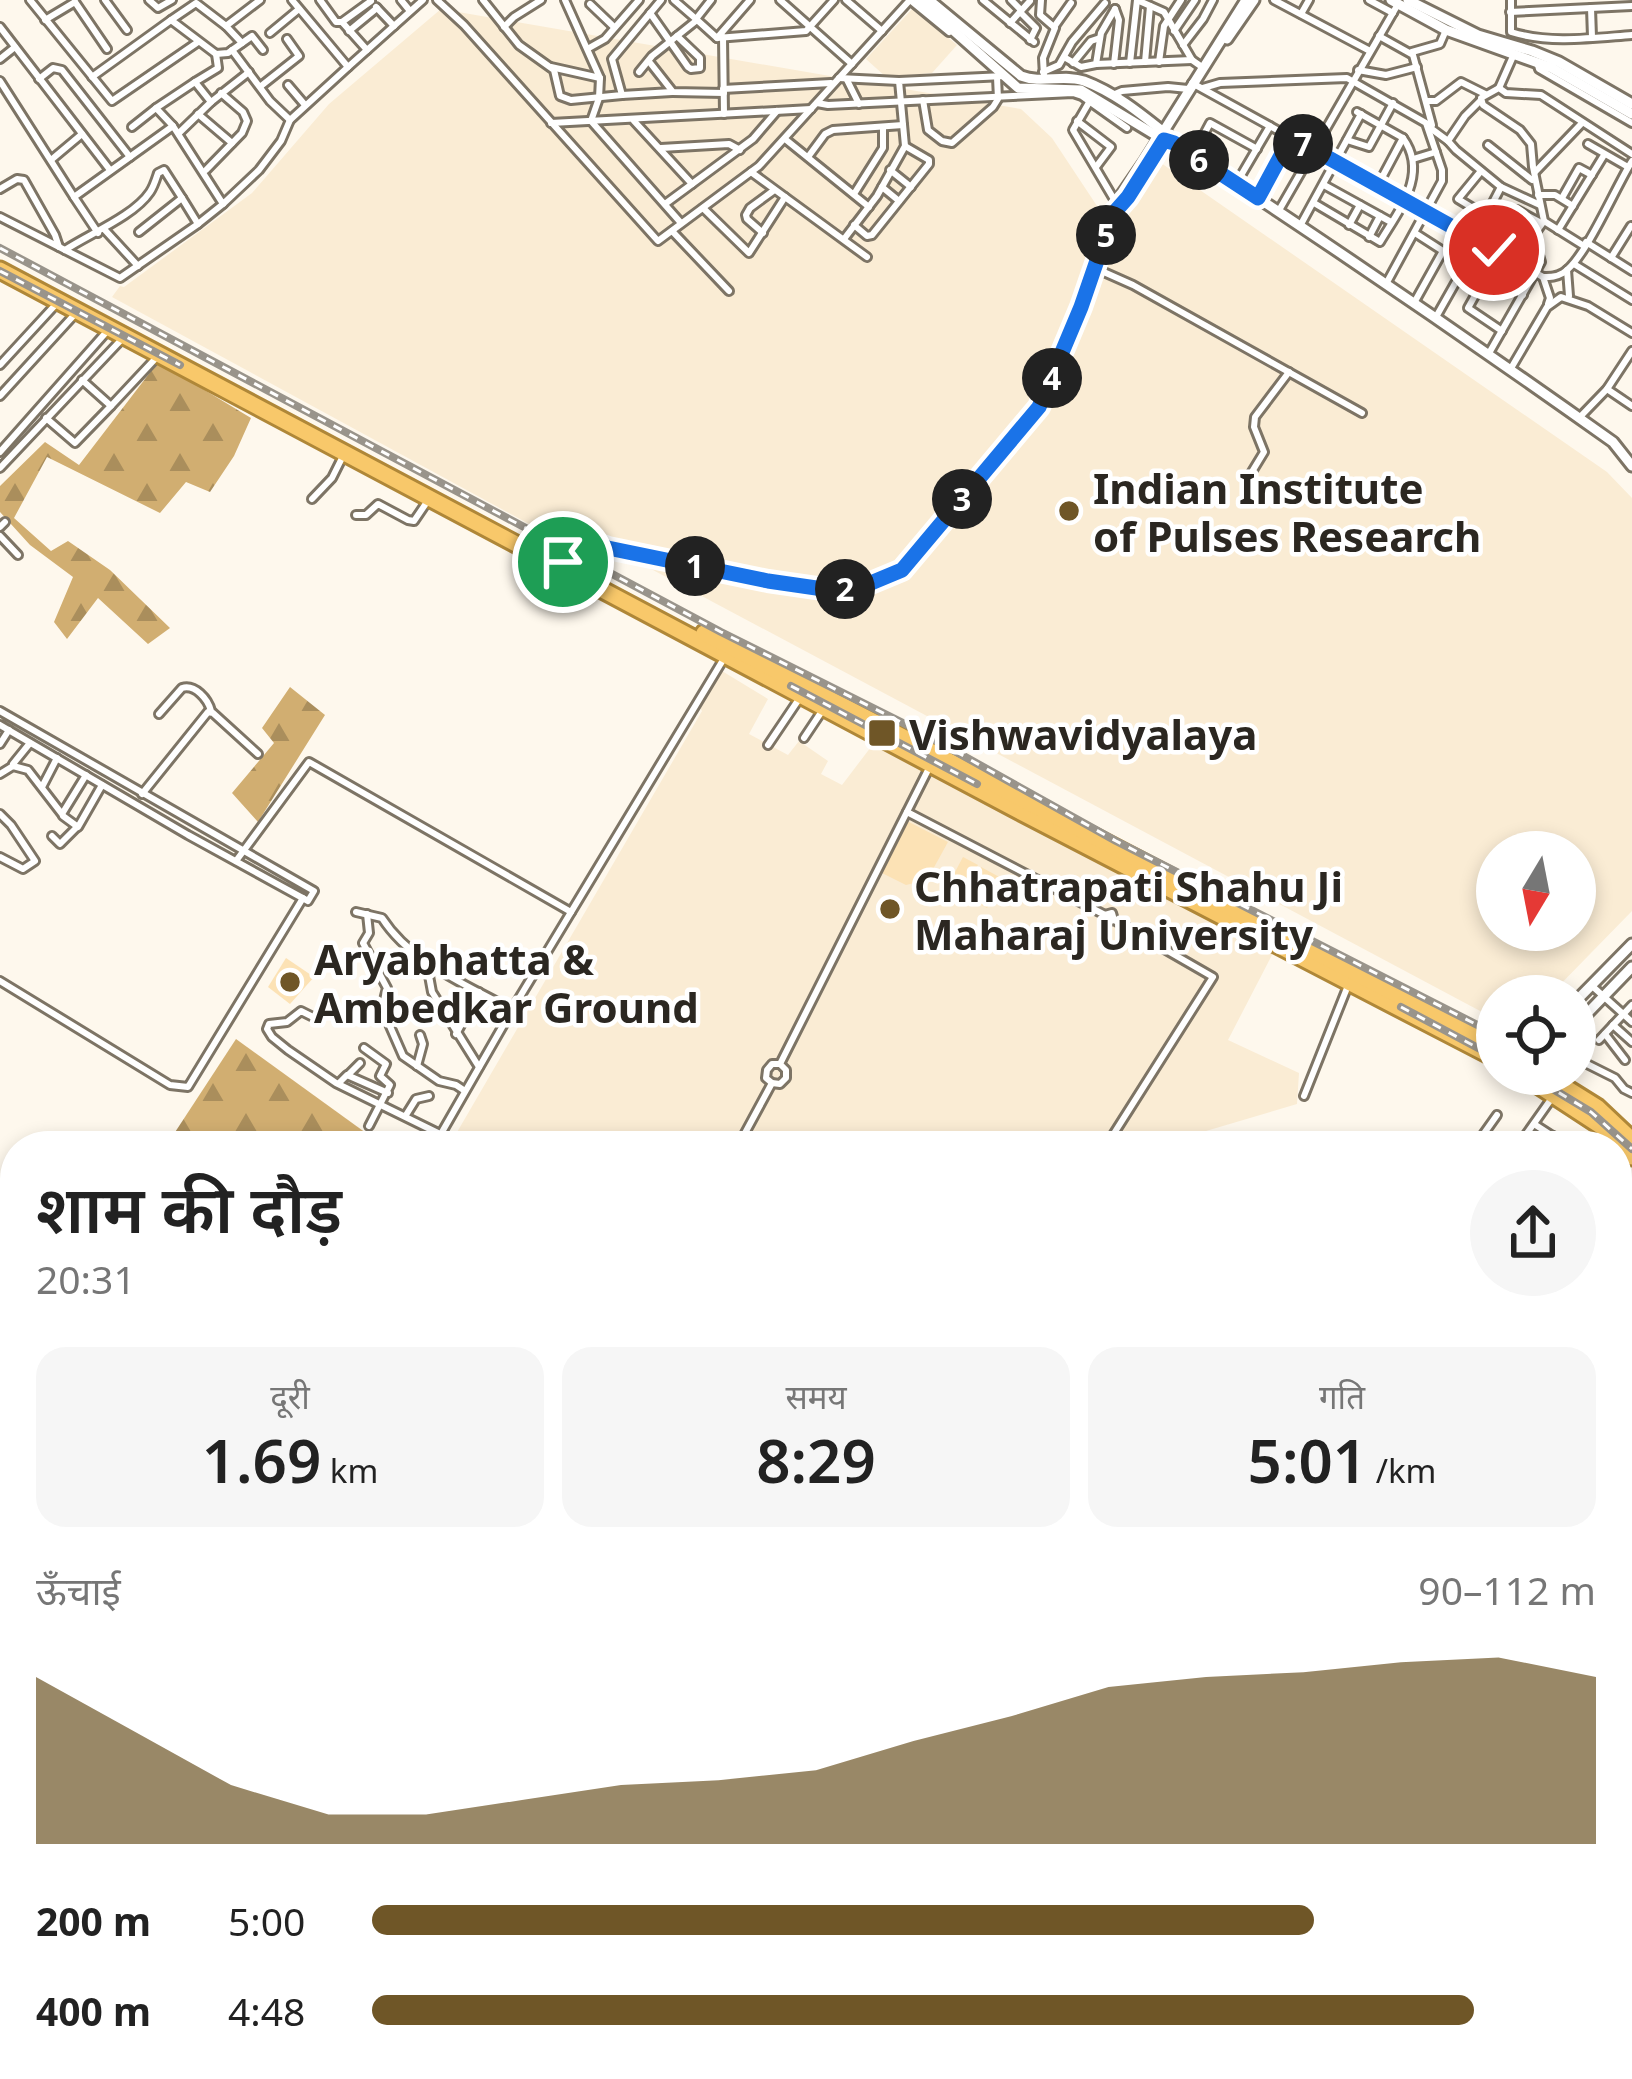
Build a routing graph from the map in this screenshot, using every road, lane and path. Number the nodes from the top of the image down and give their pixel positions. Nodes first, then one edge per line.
1 (30, 0) edge
2 (105, 0) edge
3 (149, 0) edge
4 (172, 0) edge
5 (260, 0) edge
6 (292, 0) edge
7 (320, 0) edge
8 (401, 0) edge
9 (423, 0) edge
10 (437, 0) edge
11 (482, 0) edge
12 (541, 0) edge
13 (565, 0) edge
14 (661, 0) edge
15 (674, 0) edge
16 (711, 0) edge
17 (750, 0) edge
18 (780, 0) edge
19 (846, 0) edge
20 (913, 0) edge
21 (983, 0) edge
22 (1012, 0) edge
23 (1041, 0) edge
24 (1180, 0) edge
25 (1195, 0) edge
26 (1213, 0) edge
27 (1250, 0) edge
28 (1274, 0) edge
29 (1309, 0) edge
30 (1370, 0) edge
31 (1510, 0) edge
32 (76, 1) edge
33 (1030, 1) edge
34 (195, 2) edge
35 (634, 2) edge
36 (829, 2) edge
37 (937, 2) edge
38 (375, 3) edge
39 (1071, 3) dead end
40 (1106, 3) dead end
41 (590, 4) dead end
42 (1398, 4) edge
43 (1580, 4) edge
44 (1150, 5) junction
45 (1595, 6) edge
46 (1632, 6) edge
47 (299, 9) junction
48 (410, 11) junction
49 (1020, 11) junction
50 (1510, 12) junction
51 (650, 13) junction
52 (1301, 14) junction
53 (45, 20) junction
54 (171, 20) junction
55 (697, 20) junction
56 (1167, 20) junction
57 (342, 22) junction
58 (1010, 23) junction
59 (226, 26) junction
60 (394, 26) junction
61 (0, 27) edge
62 (504, 27) junction
63 (614, 27) junction
64 (813, 27) junction
65 (1054, 27) junction
66 (127, 30) dead end
67 (1446, 30) junction
68 (350, 31) junction
69 (882, 32) junction
70 (1174, 32) junction
71 (270, 33) dead end
72 (1632, 35) edge
73 (1378, 36) junction
74 (674, 38) junction
75 (720, 38) junction
76 (1100, 38) junction
77 (1592, 38) junction
78 (286, 39) dead end
79 (198, 41) junction
80 (242, 43) junction
81 (1512, 43) junction
82 (1183, 45) junction
83 (15, 47) junction
84 (589, 48) junction
85 (106, 49) dead end
86 (232, 50) junction
87 (263, 50) dead end
88 (367, 50) junction
89 (1370, 51) junction
90 (1411, 53) junction
91 (216, 55) junction
92 (1064, 57) junction
93 (0, 59) edge
94 (1145, 62) junction
95 (1159, 62) junction
96 (1073, 63) junction
97 (1130, 63) junction
98 (1197, 63) junction
99 (651, 64) dead end
100 (852, 64) junction
101 (1096, 64) junction
102 (1114, 64) junction
103 (551, 67) junction
104 (1084, 67) junction
105 (1417, 67) junction
106 (348, 68) junction
107 (1358, 70) junction
108 (249, 72) junction
109 (639, 72) dead end
110 (1000, 76) junction
111 (1044, 76) junction
112 (92, 77) junction
113 (600, 78) junction
114 (39, 79) junction
115 (840, 80) junction
116 (899, 80) junction
117 (1352, 80) junction
118 (0, 81) edge
119 (195, 82) junction
120 (1088, 83) junction
121 (289, 85) dead end
122 (1195, 86) junction
123 (260, 87) junction
124 (1499, 88) junction
125 (724, 91) junction
126 (673, 92) junction
127 (221, 93) junction
128 (622, 95) junction
129 (1113, 97) junction
130 (599, 98) junction
131 (1020, 98) junction
132 (1482, 98) junction
133 (998, 99) junction
134 (1091, 99) junction
135 (923, 100) junction
136 (899, 101) junction
137 (1426, 101) junction
138 (211, 102) junction
139 (1393, 103) junction
140 (859, 104) junction
141 (1632, 104) edge
142 (305, 105) junction
143 (814, 106) junction
144 (156, 108) junction
145 (777, 111) junction
146 (747, 112) junction
147 (724, 113) junction
148 (198, 114) junction
149 (632, 118) junction
150 (1632, 118) edge
151 (290, 120) junction
152 (591, 121) junction
153 (1076, 121) junction
154 (551, 123) junction
155 (1582, 123) junction
156 (902, 125) junction
157 (1381, 125) junction
158 (1270, 126) junction
159 (132, 127) dead end
160 (1127, 128) dead end
161 (1431, 128) junction
162 (176, 129) junction
163 (762, 129) junction
164 (883, 129) dead end
165 (82, 134) junction
166 (1291, 137) junction
167 (1165, 138) junction
168 (1403, 138) junction
169 (785, 139) junction
170 (1347, 140) junction
171 (1448, 141) junction
172 (232, 143) junction
173 (1588, 144) dead end
174 (1488, 145) dead end
175 (905, 146) junction
176 (659, 148) junction
177 (1257, 149) junction
178 (740, 150) junction
179 (1313, 150) junction
180 (1436, 152) junction
181 (1604, 154) junction
182 (1193, 155) junction
183 (130, 157) junction
184 (808, 157) junction
185 (1412, 159) junction
186 (51, 160) junction
187 (1631, 161) edge
188 (1335, 162) junction
189 (1096, 168) junction
190 (110, 170) junction
191 (890, 170) junction
192 (1481, 170) junction
193 (205, 171) junction
194 (752, 172) junction
195 (1592, 175) junction
196 (1534, 177) junction
197 (692, 184) junction
198 (1236, 184) junction
199 (1324, 185) junction
200 (1378, 185) junction
201 (881, 187) junction
202 (910, 187) junction
203 (1501, 187) junction
204 (0, 189) edge
205 (774, 189) junction
206 (854, 194) junction
207 (1538, 195) junction
208 (74, 197) junction
209 (785, 197) junction
210 (182, 198) junction
211 (1258, 198) junction
212 (1562, 198) junction
213 (1404, 200) junction
214 (899, 201) junction
215 (1314, 203) junction
216 (224, 204) junction
217 (664, 204) junction
218 (1360, 205) junction
219 (1540, 205) junction
220 (1573, 206) junction
221 (868, 207) junction
222 (703, 208) junction
223 (1114, 208) junction
224 (1278, 212) junction
225 (1425, 212) junction
226 (1380, 216) junction
227 (1486, 216) junction
228 (0, 217) edge
229 (1391, 222) junction
230 (1543, 222) junction
231 (198, 224) junction
232 (681, 224) junction
233 (854, 224) junction
234 (1348, 225) junction
235 (1628, 225) edge
236 (1300, 226) junction
237 (1506, 229) junction
238 (672, 230) junction
239 (1558, 230) junction
240 (101, 231) junction
241 (139, 232) dead end
242 (763, 233) junction
243 (1414, 233) junction
244 (1369, 237) junction
245 (1530, 238) junction
246 (844, 239) junction
247 (1476, 240) junction
248 (1585, 244) junction
249 (62, 249) junction
250 (1494, 250) junction
251 (867, 257) dead end
252 (1611, 258) junction
253 (1515, 262) junction
254 (1466, 263) junction
255 (138, 266) junction
256 (0, 267) edge
257 (1570, 267) junction
258 (1095, 268) junction
259 (1632, 271) edge
260 (1487, 274) junction
261 (1540, 275) junction
262 (1386, 284) junction
263 (729, 291) dead end
264 (1523, 295) junction
265 (1570, 298) junction
266 (1632, 300) edge
267 (58, 302) junction
268 (1414, 303) junction
269 (1547, 307) junction
270 (79, 310) junction
271 (1436, 318) junction
272 (119, 330) junction
273 (1502, 331) junction
274 (1632, 334) edge
275 (1632, 352) edge
276 (158, 355) junction
277 (1488, 355) junction
278 (0, 365) edge
279 (1510, 370) junction
280 (1288, 372) junction
281 (82, 380) junction
282 (1606, 389) junction
283 (231, 390) junction
284 (0, 396) edge
285 (111, 406) junction
286 (1632, 406) edge
287 (1362, 413) dead end
288 (46, 418) junction
289 (1579, 418) junction
290 (0, 452) edge
291 (344, 454) junction
292 (1632, 466) edge
293 (0, 468) edge
294 (1250, 475) dead end
295 (312, 499) dead end
296 (429, 500) junction
297 (356, 515) dead end
298 (0, 536) edge
299 (18, 555) dead end
300 (563, 562) junction
301 (728, 652) junction
302 (801, 696) junction
303 (824, 708) junction
304 (0, 711) edge
305 (211, 711) junction
306 (159, 714) dead end
307 (0, 725) edge
308 (9, 730) junction
309 (804, 738) dead end
310 (30, 743) junction
311 (0, 744) edge
312 (768, 745) dead end
313 (258, 754) dead end
314 (57, 758) junction
315 (934, 759) junction
316 (10, 766) junction
317 (0, 774) edge
318 (86, 775) junction
319 (102, 785) junction
320 (41, 787) junction
321 (142, 794) junction
322 (907, 812) junction
323 (0, 814) edge
324 (62, 814) junction
325 (77, 827) junction
326 (52, 836) dead end
327 (244, 851) junction
328 (0, 857) edge
329 (236, 862) junction
330 (306, 900) junction
331 (356, 912) dead end
332 (571, 912) junction
333 (368, 914) junction
334 (1259, 930) junction
335 (1632, 944) edge
336 (410, 952) junction
337 (427, 962) junction
338 (1632, 967) edge
339 (390, 970) dead end
340 (1596, 980) edge
341 (0, 981) edge
342 (1349, 983) junction
343 (1596, 990) edge
344 (479, 992) junction
345 (1603, 997) junction
346 (1596, 1004) edge
347 (1632, 1005) edge
348 (512, 1010) junction
349 (1624, 1015) junction
350 (315, 1018) dead end
351 (1632, 1022) edge
352 (1613, 1025) junction
353 (457, 1034) junction
354 (420, 1035) dead end
355 (1476, 1037) edge
356 (1632, 1042) edge
357 (364, 1048) dead end
358 (1476, 1048) edge
359 (1624, 1060) dead end
360 (360, 1063) dead end
361 (780, 1064) junction
362 (417, 1067) junction
363 (478, 1067) junction
364 (1596, 1068) edge
365 (348, 1075) junction
366 (772, 1083) junction
367 (338, 1084) junction
368 (465, 1091) junction
369 (388, 1093) junction
370 (1632, 1093) edge
371 (1554, 1095) edge
372 (1556, 1095) edge
373 (1573, 1095) edge
374 (429, 1096) dead end
375 (1304, 1096) dead end
376 (380, 1105) junction
377 (1497, 1115) dead end
378 (405, 1117) junction
379 (1534, 1124) junction
380 (369, 1126) dead end
381 (1605, 1130) edge
382 (434, 1131) edge
383 (442, 1131) edge
384 (746, 1131) edge
385 (1116, 1131) edge
386 (1486, 1131) edge
387 (1529, 1131) edge
388 (1544, 1131) edge
389 (1622, 1131) edge

1 - 53 street
2 - 66 street
3 - 4 street
5 - 59 street
6 - 47 street
7 - 57 street
8 - 48 street
9 - 48 street
10 - 154 street
11 - 62 street
12 - 62 street
13 - 84 street
14 - 51 street
15 - 55 street
16 - 55 street
17 - 75 street
18 - 64 street
19 - 69 street
20 - 69 street
20 - 110 street
21 - 58 street
22 - 49 street
23 - 65 street
24 - 56 street
25 - 70 street
26 - 82 street
27 - 98 street
27 - 122 street
28 - 52 street
29 - 52 street
30 - 42 street
31 - 50 street
32 - 53 street
32 - 85 street
33 - 49 street
34 - 54 street
34 - 59 street
35 - 63 street
36 - 64 street
37 - 111 street
38 - 57 street
38 - 60 street
38 - 68 street
39 - 65 street
40 - 92 street
41 - 63 street
42 - 67 street
42 - 73 street
42 - 81 street
43 - 45 street
43 - 50 street
44 - 56 street
44 - 94 street
44 - 97 street
45 - 46 street
45 - 77 street
47 - 71 street
47 - 106 street
48 - 60 street
49 - 58 street
49 - 58 street
50 - 81 street
51 - 74 street
51 - 128 street
52 - 89 street
53 - 112 street
54 - 79 street
54 - 112 street
55 - 74 street
55 - 75 street
56 - 70 street
56 - 95 street
57 - 68 street
59 - 80 street
60 - 88 street
61 - 83 street
62 - 103 street
63 - 84 street
64 - 75 street
64 - 100 street
65 - 111 street
67 - 81 street
67 - 90 street
68 - 88 street
69 - 100 street
70 - 82 street
72 - 77 street
73 - 89 street
73 - 90 street
74 - 74 street
74 - 109 street
75 - 125 street
76 - 96 street
76 - 101 street
76 - 102 street
77 - 81 street
78 - 123 street
79 - 91 street
79 - 112 street
80 - 86 street
80 - 87 street
81 - 124 street
81 - 141 street
81 - 150 street
82 - 98 street
83 - 93 street
83 - 114 street
84 - 113 street
86 - 91 street
86 - 108 street
88 - 106 street
89 - 107 street
90 - 105 street
91 - 119 street
92 - 96 street
92 - 111 street
94 - 95 street
94 - 97 street
95 - 98 street
96 - 104 street
97 - 102 street
98 - 122 street
99 - 126 street
100 - 115 street
101 - 102 street
101 - 104 street
103 - 113 street
103 - 130 street
104 - 120 street
105 - 107 street
105 - 137 street
106 - 142 street
107 - 117 street
108 - 123 street
108 - 127 street
110 - 116 street
110 - 131 street
110 - 133 street
110 - 134 street
111 - 120 street
113 - 130 street
114 - 165 street
114 - 183 street
115 - 116 street
115 - 125 street
115 - 140 street
115 - 143 street
116 - 136 street
117 - 122 street
117 - 139 street
117 - 179 street
118 - 186 street
119 - 138 street
119 - 144 street
120 - 129 street
121 - 142 street
122 - 129 street
122 - 158 street
122 - 167 street
123 - 151 street
124 - 132 street
124 - 155 street
125 - 126 street
125 - 147 street
126 - 128 street
127 - 138 street
127 - 172 street
128 - 130 street
129 - 167 street
130 - 152 street
131 - 133 street
131 - 134 street
132 - 137 street
132 - 171 street
132 - 196 street
133 - 135 street
133 - 135 street
134 - 153 street
134 - 160 street
134 - 167 street
135 - 136 street
136 - 140 street
136 - 156 street
137 - 161 street
138 - 148 street
139 - 157 street
139 - 161 street
140 - 143 street
142 - 151 street
143 - 145 street
143 - 169 street
144 - 159 street
144 - 162 street
145 - 146 street
145 - 163 street
146 - 147 street
146 - 163 street
147 - 149 street
148 - 162 street
148 - 172 street
149 - 152 street
149 - 176 street
151 - 216 street
152 - 154 street
152 - 217 street
153 - 189 street
153 - 189 street
154 - 238 street
155 - 187 street
155 - 196 street
156 - 175 street
156 - 184 street
157 - 168 street
157 - 170 street
157 - 170 street
158 - 166 street
158 - 177 street
161 - 171 street
161 - 180 street
162 - 183 street
162 - 193 street
163 - 178 street
164 - 206 street
165 - 186 street
165 - 190 street
166 - 179 street
166 - 211 street
167 - 182 street
167 - 223 street
168 - 185 street
168 - 200 street
169 - 184 street
169 - 194 street
170 - 188 street
171 - 192 street
172 - 193 street
173 - 181 street
174 - 196 street
175 - 191 street
175 - 202 street
176 - 178 street
176 - 197 street
177 - 182 street
177 - 198 street
178 - 197 street
179 - 188 street
179 - 224 street
180 - 185 street
180 - 225 street
181 - 187 street
181 - 195 street
182 - 198 street
183 - 190 street
184 - 206 street
185 - 213 street
186 - 208 street
187 - 248 street
188 - 199 street
188 - 200 street
189 - 223 street
190 - 208 street
191 - 201 street
191 - 202 street
192 - 203 street
192 - 227 street
193 - 216 street
194 - 205 street
194 - 222 street
195 - 212 street
195 - 220 street
196 - 207 street
197 - 217 street
198 - 211 street
199 - 215 street
199 - 218 street
200 - 213 street
201 - 214 street
201 - 221 street
202 - 214 street
203 - 219 street
203 - 227 street
204 - 249 street
205 - 209 street
205 - 242 street
206 - 221 street
207 - 212 street
207 - 219 street
208 - 240 street
209 - 242 street
209 - 246 street
210 - 231 street
210 - 240 street
210 - 241 street
211 - 224 street
212 - 220 street
213 - 225 street
213 - 229 street
214 - 233 street
215 - 234 street
215 - 236 street
216 - 231 street
217 - 232 street
218 - 226 street
218 - 234 street
219 - 230 street
220 - 239 street
221 - 233 street
222 - 232 street
222 - 242 street
223 - 258 street
224 - 236 street
225 - 243 street
225 - 247 street
226 - 229 street
226 - 244 street
227 - 247 street
228 - 249 street
229 - 244 street
230 - 237 street
230 - 239 street
230 - 245 street
231 - 255 street
232 - 238 street
233 - 246 street
234 - 244 street
235 - 252 street
236 - 262 street
237 - 245 street
237 - 250 street
238 - 263 street
239 - 248 street
240 - 249 street
240 - 255 street
243 - 262 street
243 - 268 street
245 - 253 street
245 - 261 street
246 - 251 street
247 - 250 street
247 - 254 street
248 - 252 street
248 - 257 street
249 - 255 street
250 - 253 street
252 - 259 street
253 - 261 street
254 - 260 street
254 - 271 street
256 - 267 highway
256 - 270 highway
257 - 261 street
257 - 265 street
257 - 266 street
258 - 280 street
258 - 300 street
260 - 264 street
260 - 273 street
261 - 264 street
261 - 269 street
262 - 268 street
264 - 273 street
265 - 269 street
265 - 274 street
267 - 270 highway
267 - 278 street
268 - 271 street
269 - 279 street
270 - 272 highway
270 - 284 street
271 - 277 street
272 - 276 highway
272 - 281 street
272 - 283 highway
272 - 290 street
273 - 277 street
275 - 282 street
276 - 283 highway
276 - 285 street
277 - 279 street
279 - 289 street
280 - 287 street
280 - 294 street
281 - 285 street
281 - 288 street
282 - 286 street
282 - 289 street
283 - 291 highway
283 - 300 highway
285 - 288 street
288 - 293 street
289 - 292 street
291 - 295 street
291 - 296 highway
296 - 297 street
296 - 301 highway
298 - 299 street
300 - 301 highway
301 - 302 highway
301 - 315 highway
301 - 332 street
302 - 303 highway
302 - 312 street
303 - 309 street
303 - 315 highway
304 - 321 street
305 - 306 street
305 - 313 street
305 - 321 street
307 - 308 street
308 - 310 street
308 - 311 street
310 - 314 street
310 - 316 street
314 - 318 street
314 - 320 street
315 - 322 street
315 - 334 highway
316 - 317 street
316 - 320 street
318 - 319 street
318 - 324 street
319 - 325 street
319 - 329 street
320 - 324 street
321 - 327 street
322 - 361 street
322 - 385 street
323 - 328 street
324 - 325 street
325 - 326 street
327 - 329 street
327 - 330 street
327 - 332 street
329 - 330 street
330 - 341 street
331 - 333 street
332 - 348 street
333 - 336 street
333 - 362 street
334 - 342 highway
334 - 355 highway
335 - 340 street
336 - 337 street
336 - 339 street
337 - 344 street
337 - 353 street
338 - 345 street
342 - 358 highway
342 - 375 street
343 - 345 street
344 - 348 street
344 - 353 street
345 - 346 street
345 - 349 street
347 - 349 street
348 - 363 street
349 - 351 street
349 - 352 street
350 - 367 street
352 - 356 street
352 - 359 street
353 - 363 street
354 - 362 street
357 - 369 street
360 - 365 street
361 - 366 street
361 - 366 street
362 - 368 street
363 - 368 street
364 - 370 street
365 - 367 street
365 - 369 street
366 - 384 street
367 - 376 street
368 - 383 street
369 - 376 street
371 - 379 street
372 - 381 highway
373 - 389 highway
374 - 378 street
376 - 378 street
376 - 380 street
377 - 386 street
378 - 382 street
379 - 387 street
379 - 388 street

